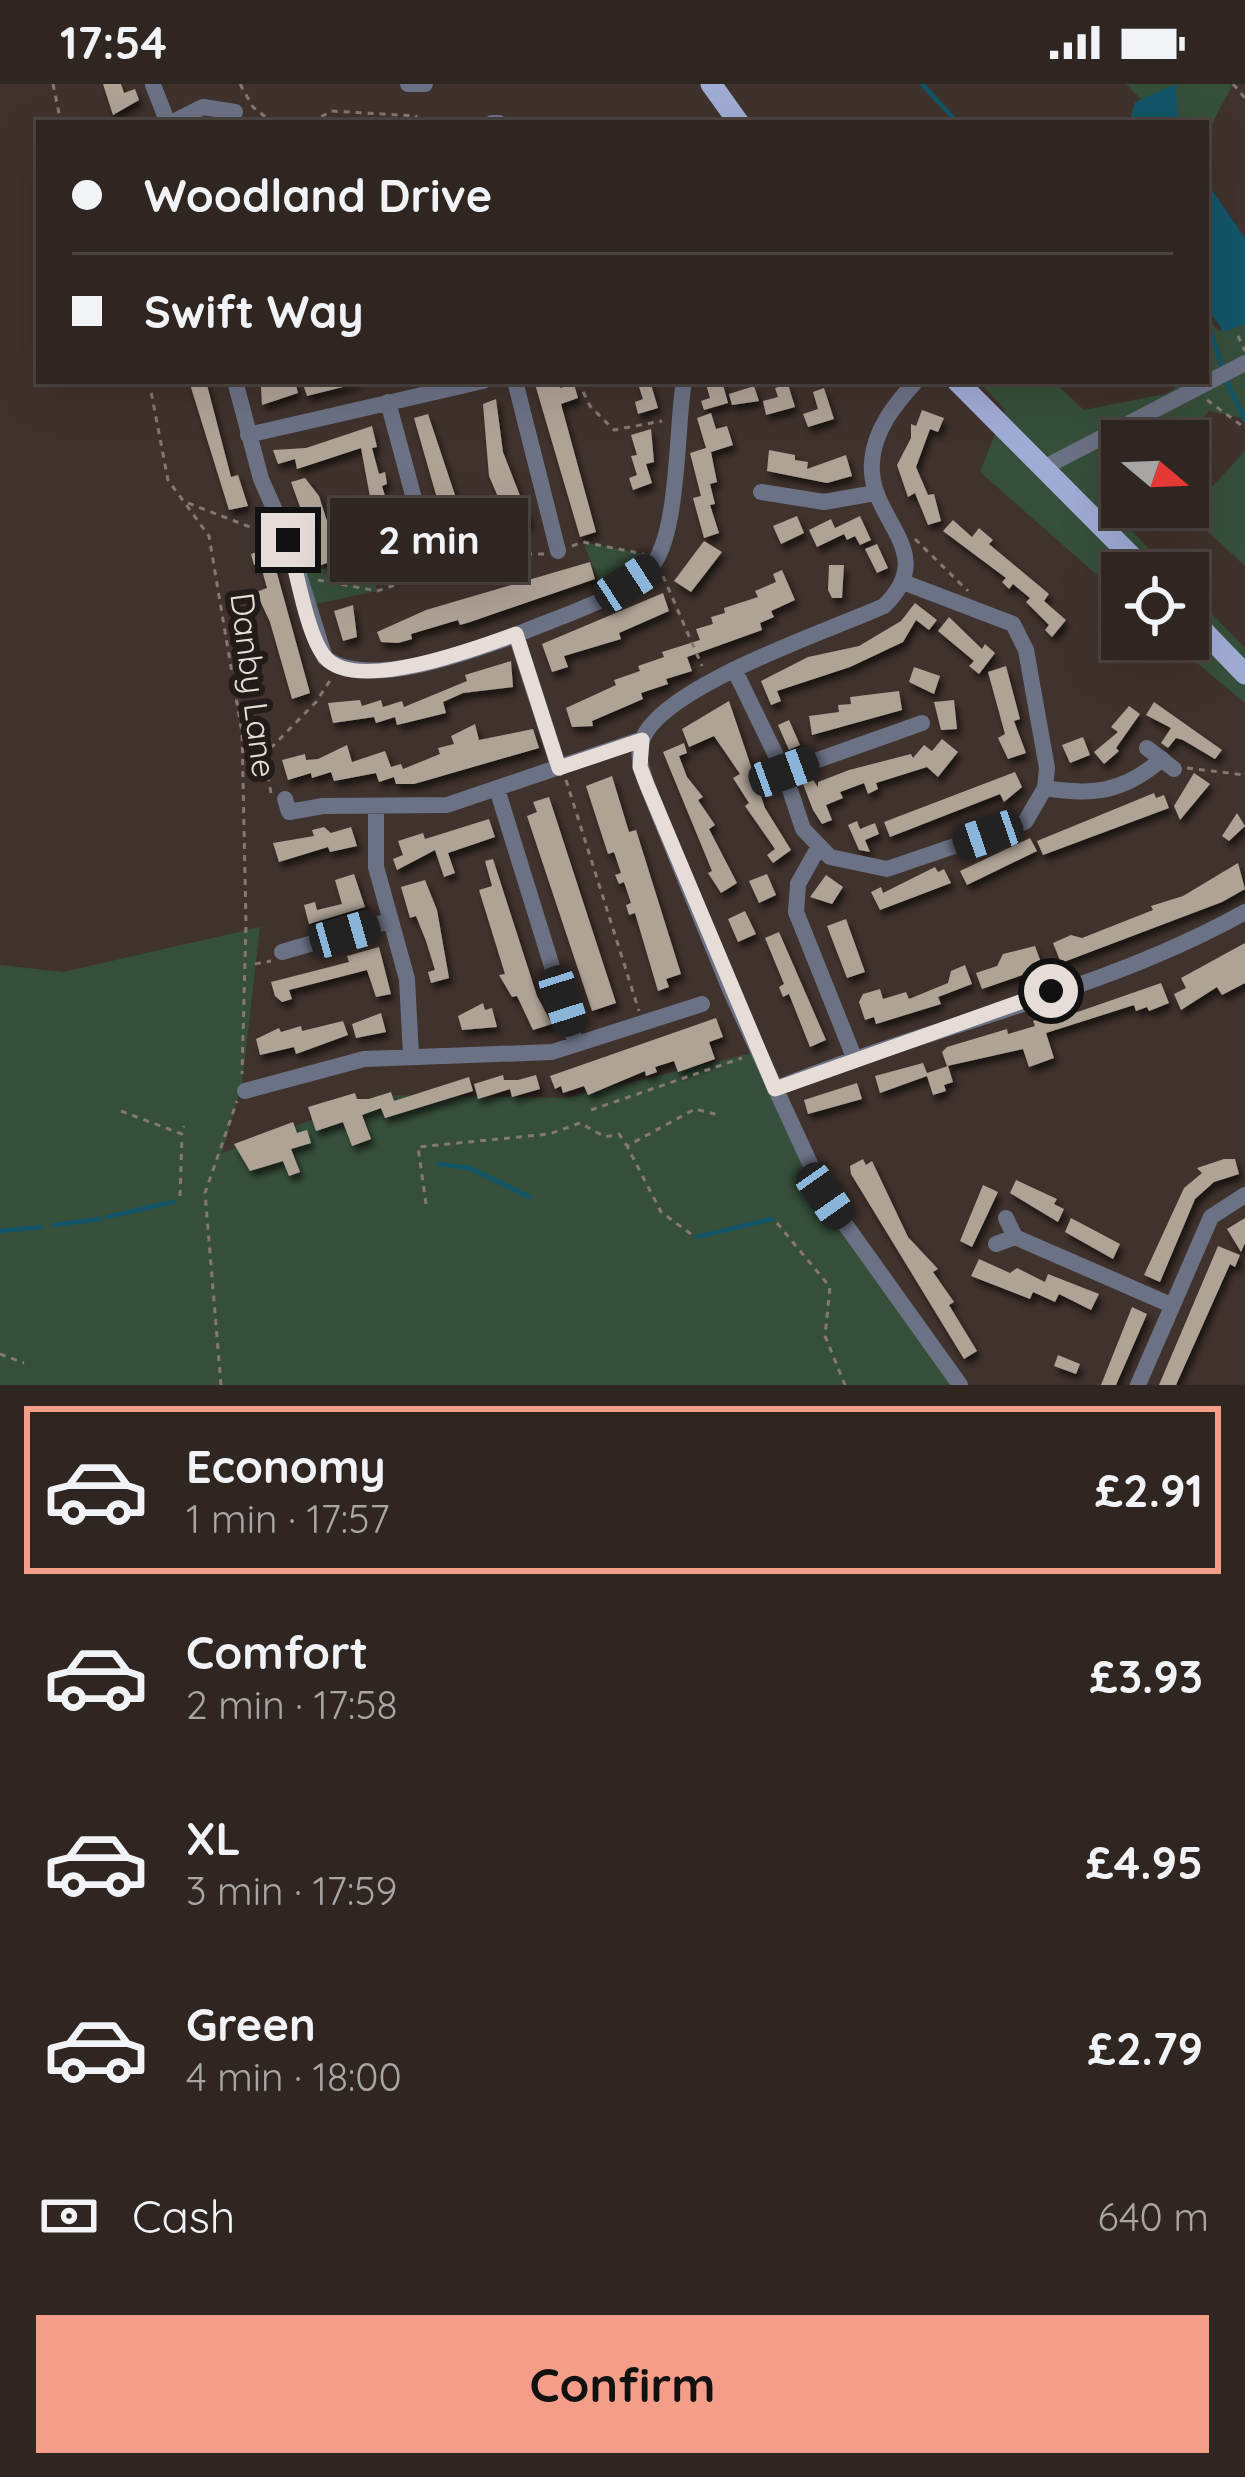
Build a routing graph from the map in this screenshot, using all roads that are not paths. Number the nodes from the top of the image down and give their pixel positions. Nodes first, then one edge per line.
1 (408, 84) edge
2 (425, 84) edge
3 (711, 84) edge
4 (153, 85) edge
5 (235, 112) dead end
6 (169, 120) edge
7 (176, 120) edge
8 (737, 120) edge
9 (236, 384) edge
10 (469, 384) edge
11 (515, 384) edge
12 (683, 384) edge
13 (914, 384) edge
14 (960, 384) edge
15 (1209, 384) edge
16 (388, 402) junction
17 (248, 435) junction
18 (1045, 466) junction
19 (761, 491) dead end
20 (875, 493) junction
21 (553, 529) junction
22 (533, 534) dead end
23 (558, 551) dead end
24 (1128, 552) edge
25 (434, 559) road end
26 (903, 582) junction
27 (516, 634) junction
28 (1209, 637) edge
29 (735, 671) junction
30 (1245, 674) edge
31 (922, 720) dead end
32 (642, 740) junction
33 (1161, 759) road end
34 (560, 768) junction
35 (784, 772) junction
36 (1045, 788) junction
37 (496, 789) junction
38 (376, 806) junction
39 (284, 809) road end
40 (818, 848) junction
41 (1245, 912) edge
42 (389, 921) junction
43 (293, 944) dead end
44 (702, 1004) dead end
45 (577, 1044) junction
46 (411, 1055) junction
47 (854, 1057) junction
48 (251, 1083) road end
49 (775, 1089) junction
50 (1245, 1196) edge
51 (1006, 1218) dead end
52 (1015, 1237) junction
53 (996, 1244) dead end
54 (1171, 1306) junction
55 (961, 1385) edge
56 (1138, 1385) edge

1 - 2 street
3 - 8 main road
4 - 6 street
5 - 7 street
9 - 17 street
10 - 16 street
11 - 21 street
12 - 27 street
13 - 20 street
14 - 18 main road
15 - 18 street
16 - 17 street
16 - 25 street
17 - 27 street
18 - 24 main road
19 - 20 street
20 - 26 street
21 - 22 street
21 - 23 street
26 - 29 street
26 - 36 street
27 - 34 street
28 - 30 main road
29 - 32 street
29 - 35 street
31 - 35 street
32 - 34 street
32 - 49 street
33 - 36 street
34 - 37 street
35 - 40 street
36 - 40 street
37 - 38 street
37 - 45 street
38 - 39 street
38 - 42 street
40 - 47 street
41 - 47 street
42 - 43 street
42 - 46 street
44 - 45 street
45 - 46 street
46 - 48 street
47 - 49 street
49 - 55 street
50 - 54 street
51 - 52 street
52 - 53 street
52 - 54 street
54 - 56 street

